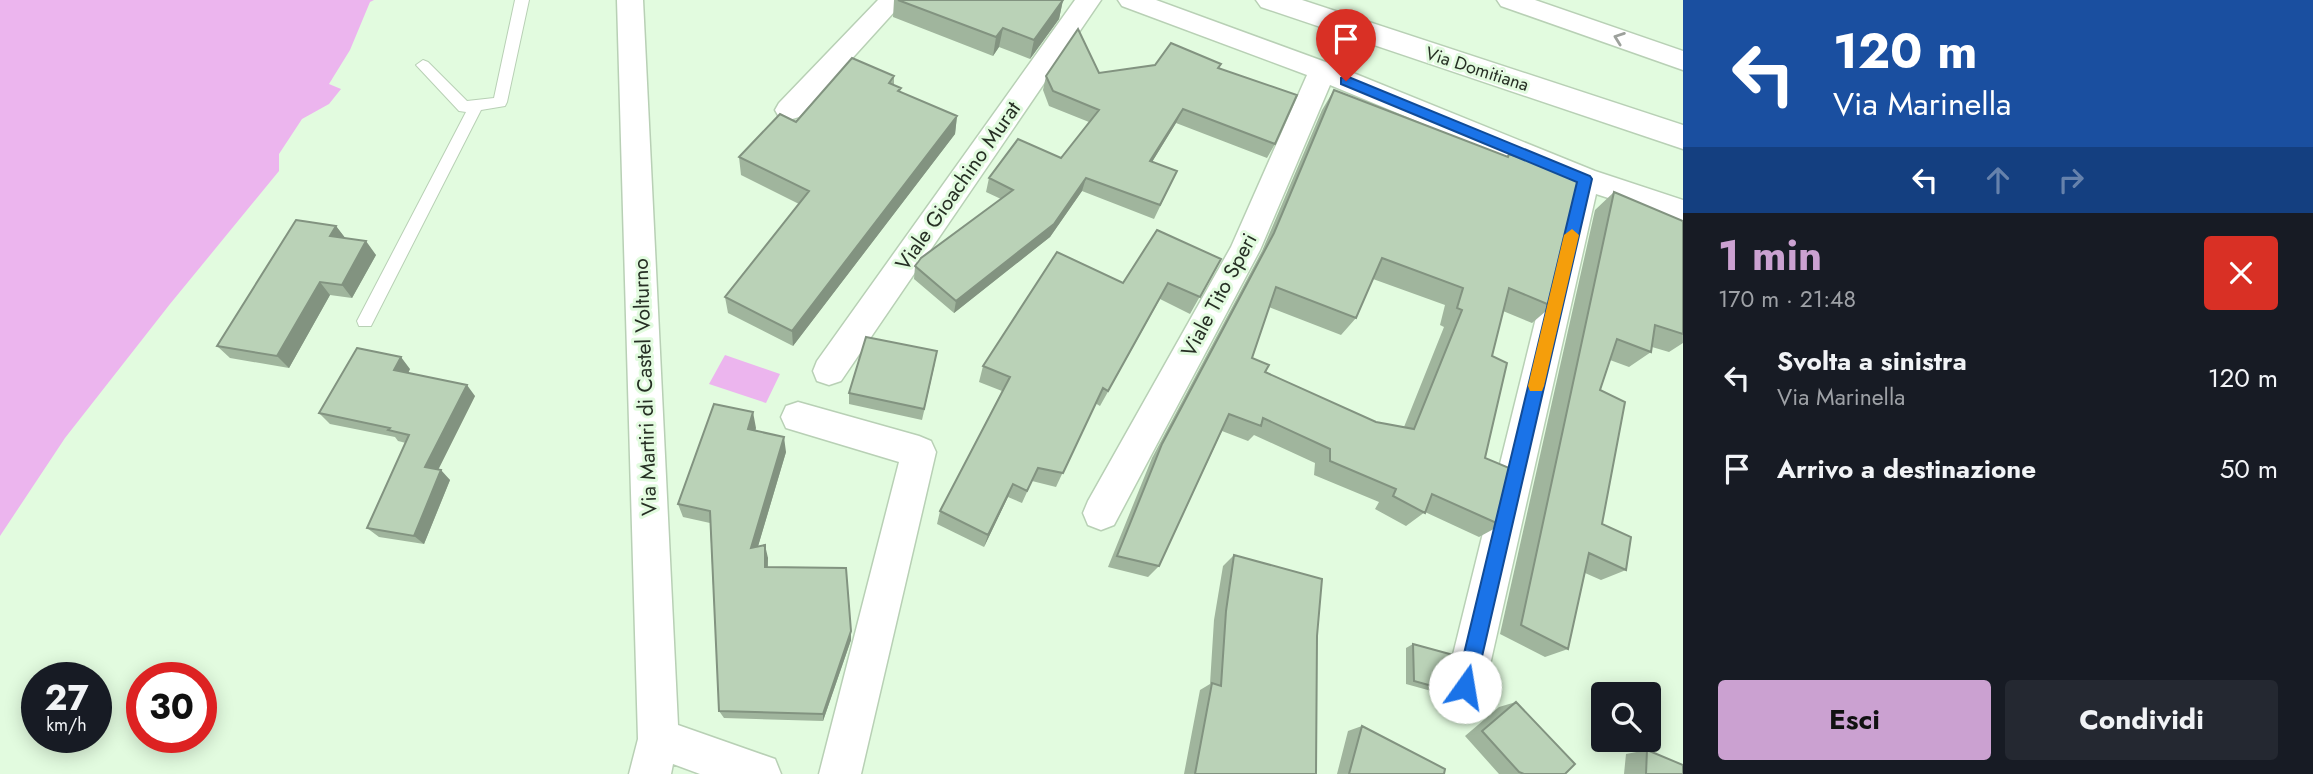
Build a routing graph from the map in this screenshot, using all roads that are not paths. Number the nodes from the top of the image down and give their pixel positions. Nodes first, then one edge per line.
1 (522, 0) edge
2 (630, 0) edge
3 (892, 0) edge
4 (1088, 0) edge
5 (1131, 0) edge
6 (1271, 0) edge
7 (1510, 0) edge
8 (1683, 61) edge
9 (423, 65) dead end
10 (1322, 71) junction
11 (476, 106) junction
12 (789, 110) dead end
13 (1683, 137) edge
14 (1585, 179) junction
15 (1683, 211) edge
16 (365, 321) dead end
17 (829, 371) dead end
18 (798, 417) dead end
19 (1101, 513) dead end
20 (1465, 687) dead end
21 (654, 757) edge
22 (760, 774) edge
23 (840, 774) edge

1 - 11 lane
2 - 21 street, Via Martiri di Castel Volturno
3 - 12 street
4 - 17 street, Viale Gioachino Murat
5 - 10 street
6 - 13 street, Via Domitiana
8 -> 7 street
9 - 11 lane
10 - 14 street
10 - 19 street, Viale Tito Speri
11 - 16 lane
14 - 15 street
14 - 20 street
18 - 23 street
21 - 22 street

